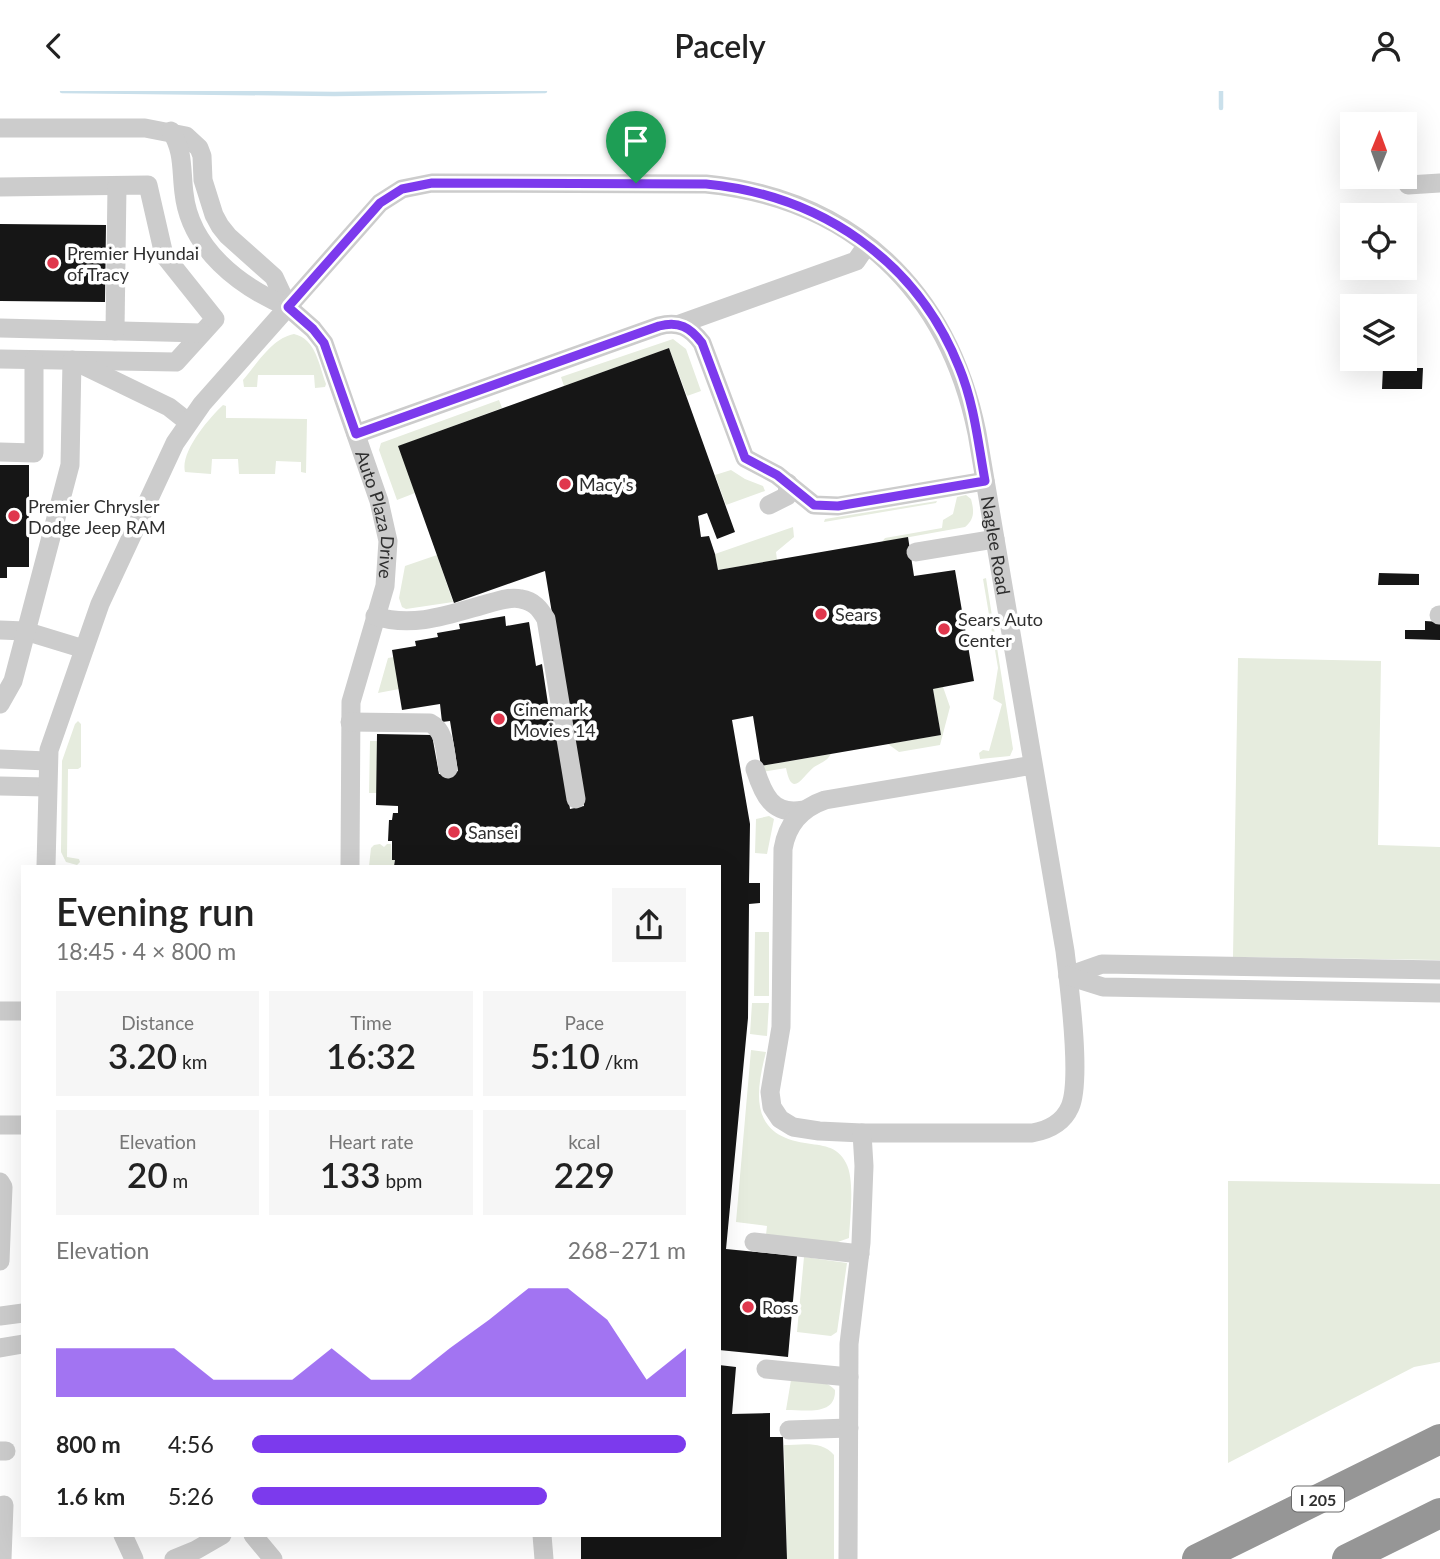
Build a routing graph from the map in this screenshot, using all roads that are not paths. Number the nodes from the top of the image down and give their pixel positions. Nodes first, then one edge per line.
1 (0, 128) edge
2 (1440, 183) edge
3 (1418, 184) edge
4 (117, 186) junction
5 (0, 187) edge
6 (867, 245) junction
7 (288, 307) junction
8 (680, 324) junction
9 (0, 328) edge
10 (114, 331) junction
11 (202, 333) junction
12 (0, 359) edge
13 (34, 360) junction
14 (72, 360) junction
15 (188, 422) junction
16 (356, 434) junction
17 (0, 452) edge
18 (985, 481) junction
19 (788, 483) junction
20 (769, 505) dead end
21 (995, 539) junction
22 (916, 552) dead end
23 (375, 616) junction
24 (0, 630) edge
25 (25, 631) junction
26 (84, 649) junction
27 (8, 671) edge
28 (0, 704) edge
29 (350, 722) junction
30 (0, 759) edge
31 (47, 761) junction
32 (1033, 765) junction
33 (448, 769) dead end
34 (755, 769) dead end
35 (0, 786) edge
36 (47, 787) junction
37 (576, 799) dead end
38 (803, 810) junction
39 (46, 865) edge
40 (350, 865) edge
41 (1440, 969) edge
42 (1068, 976) junction
43 (1440, 993) edge
44 (0, 1011) edge
45 (21, 1011) edge
46 (0, 1125) edge
47 (21, 1125) edge
48 (862, 1133) junction
49 (0, 1182) edge
50 (2, 1211) junction
51 (21, 1211) edge
52 (754, 1242) dead end
53 (860, 1254) junction
54 (0, 1261) edge
55 (21, 1313) edge
56 (0, 1316) edge
57 (21, 1345) edge
58 (0, 1348) edge
59 (766, 1369) dead end
60 (849, 1377) junction
61 (849, 1428) junction
62 (789, 1430) dead end
63 (1440, 1439) edge
64 (4, 1505) dead end
65 (1440, 1513) edge
66 (126, 1537) edge
67 (219, 1537) edge
68 (255, 1537) edge
69 (542, 1537) edge
70 (2, 1559) edge
71 (134, 1559) edge
72 (174, 1559) edge
73 (273, 1559) edge
74 (544, 1559) edge
75 (848, 1559) edge
76 (1197, 1559) edge
77 (1347, 1559) edge

1 - 7 street, Auto Plaza Drive
2 - 3 street
4 - 5 street
4 - 10 street
4 - 11 street
6 - 7 street, Naglee Road
6 - 8 street
6 - 18 street, Naglee Road
7 - 15 street, Naglee Road
7 - 16 street, Auto Plaza Drive
8 - 16 street
8 - 19 street
9 - 10 street
10 - 11 street
11 - 14 street
12 - 13 street
13 - 14 street
13 - 17 street
14 - 15 street
14 - 25 street
15 - 26 street, Naglee Road
16 - 23 street, Auto Plaza Drive
18 - 19 street
18 - 21 street, Naglee Road
19 - 20 street
21 - 22 street
21 - 32 street, Naglee Road
23 - 29 street, Auto Plaza Drive
23 - 37 street
24 - 25 street
25 - 26 street
25 - 27 street
26 - 31 street, Naglee Road
27 - 28 street
29 - 33 street
29 - 40 street, Auto Plaza Drive
30 - 31 street
31 - 36 street, Naglee Road
32 - 38 street
32 - 42 street, Naglee Road
34 - 38 street
35 - 36 street
36 - 39 street, Naglee Road
38 - 48 street, Naglee Road
41 - 42 street
42 - 43 street
42 - 48 street, Naglee Road
44 - 45 street
46 - 47 street
48 - 53 street
49 - 50 street
50 - 51 street
50 - 54 street
52 - 53 street
53 - 60 street
55 - 56 street
57 - 58 street
59 - 60 street
60 - 61 street
61 - 62 street
61 - 75 street
63 - 76 highway, I 205
64 - 70 street
65 - 77 highway
66 - 71 street
67 - 72 street
68 - 73 street
69 - 74 street

